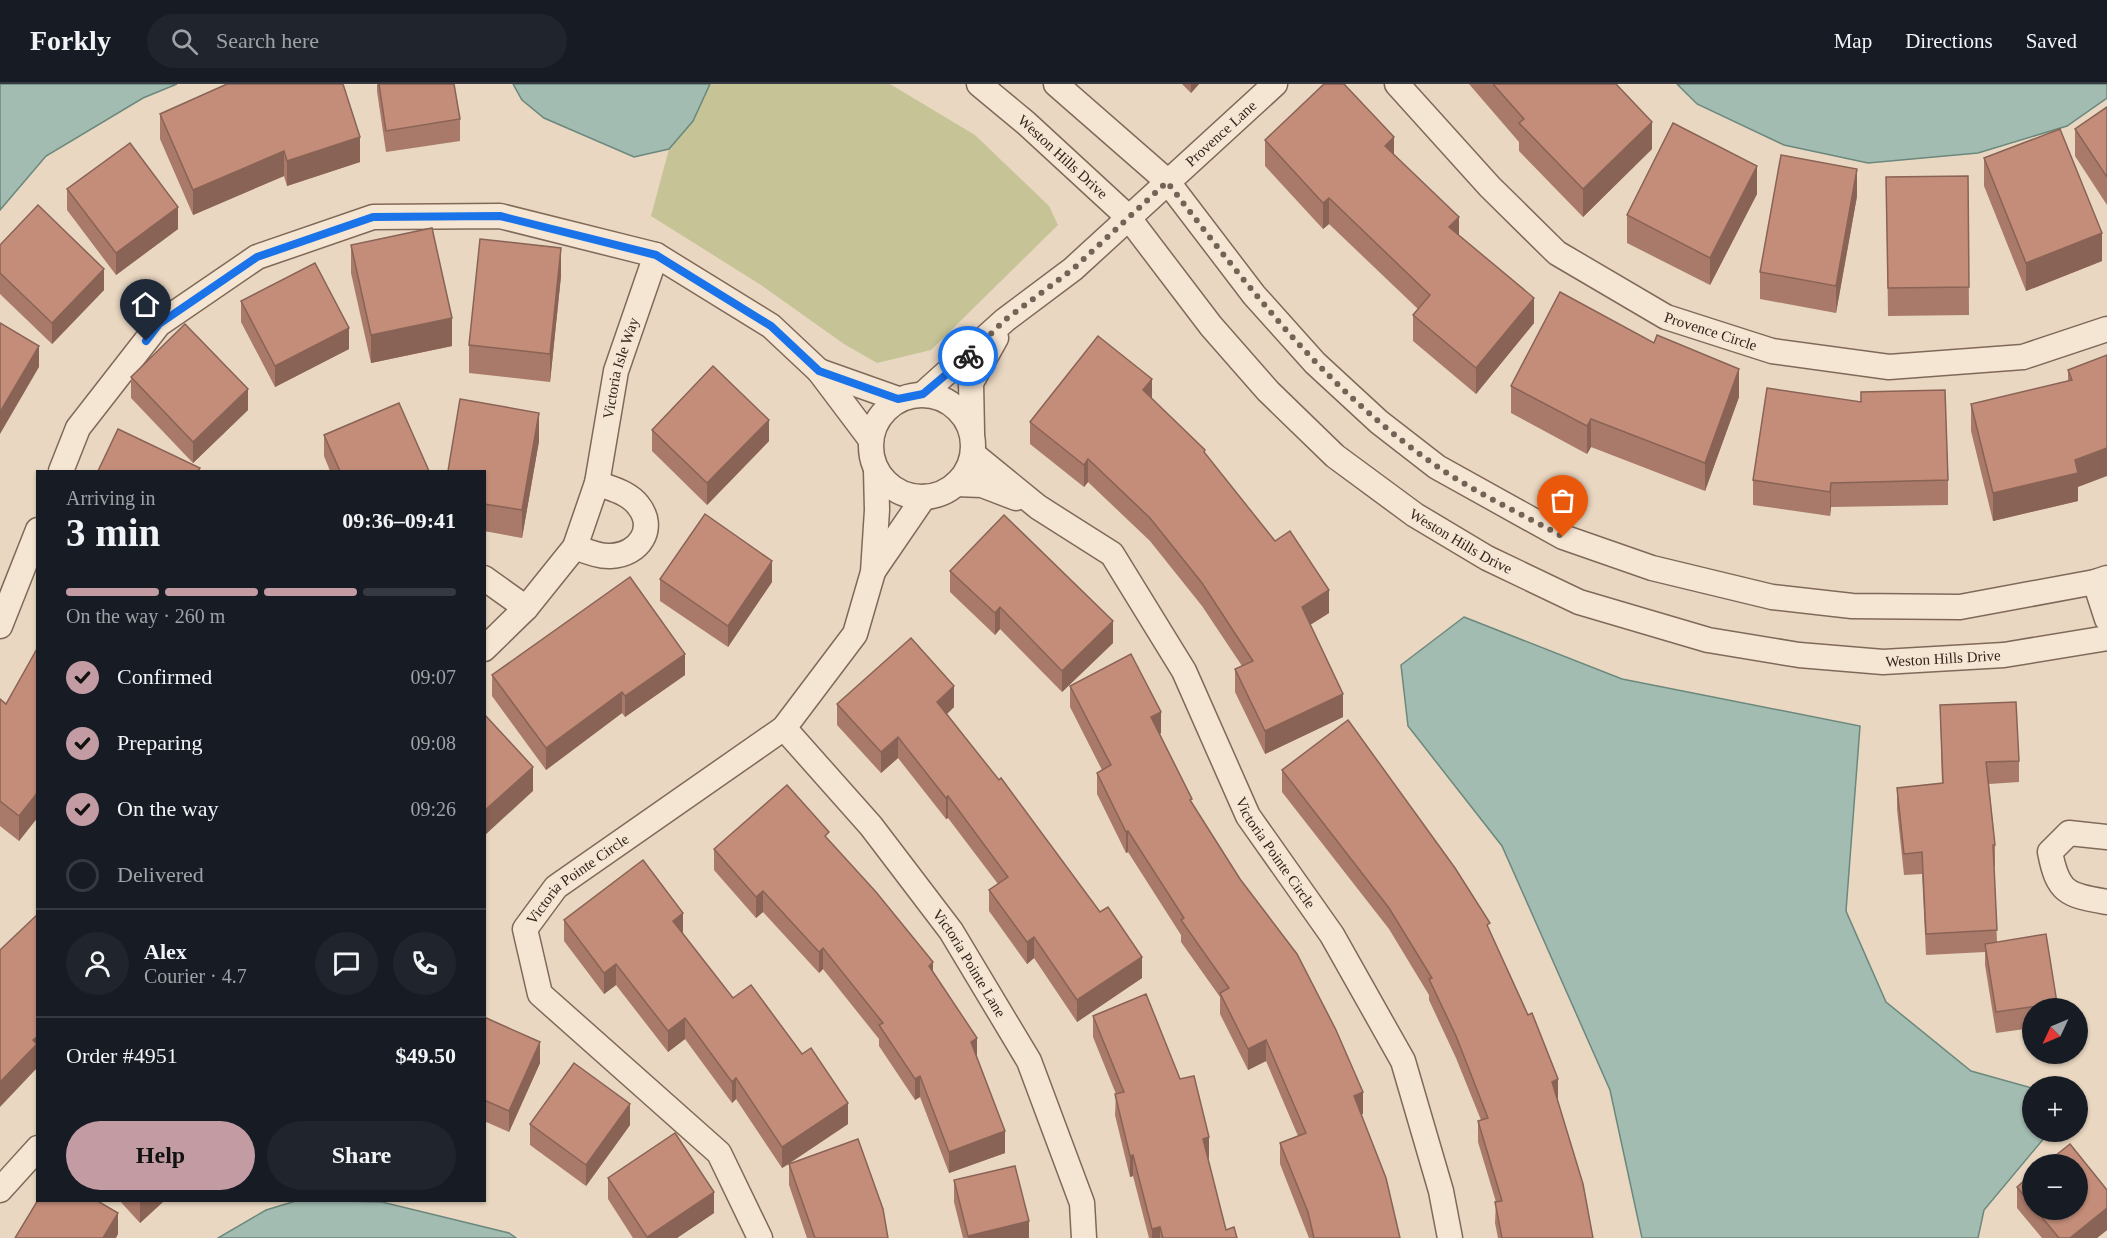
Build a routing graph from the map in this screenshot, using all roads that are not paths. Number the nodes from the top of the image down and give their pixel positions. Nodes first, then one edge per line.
1 (979, 84) edge
2 (1056, 84) edge
3 (1275, 84) edge
4 (1397, 84) edge
5 (1167, 182) junction
6 (1128, 217) junction
7 (656, 255) junction
8 (1005, 320) junction
9 (2107, 329) edge
10 (819, 371) junction
11 (923, 394) junction
12 (898, 399) junction
13 (871, 440) junction
14 (973, 445) junction
15 (61, 470) edge
16 (876, 470) junction
17 (597, 483) junction
18 (956, 484) junction
19 (924, 497) junction
20 (1038, 507) junction
21 (36, 535) edge
22 (575, 548) junction
23 (873, 572) junction
24 (486, 579) edge
25 (2101, 580) edge
26 (526, 608) junction
27 (2107, 619) edge
28 (0, 626) edge
29 (2107, 638) edge
30 (486, 647) edge
31 (784, 728) junction
32 (2107, 837) edge
33 (2107, 902) edge
34 (36, 1150) edge
35 (0, 1190) edge
36 (760, 1238) edge
37 (1084, 1238) edge
38 (1450, 1238) edge

1 - 6 street, Weston Hills Drive
2 - 5 street
3 - 5 street, Provence Lane
4 - 9 street, Provence Circle
5 - 6 street, Provence Lane
5 - 25 street
6 - 8 street, Provence Lane
6 - 29 street, Weston Hills Drive
7 - 10 street
7 - 15 street
7 - 17 street, Victoria Isle Way
8 - 11 street, Provence Lane
8 - 14 street
10 - 12 street
10 - 13 street
11 - 12 street
11 - 14 street
12 - 13 street
13 - 16 street
14 - 18 street
14 - 20 street, Victoria Pointe Circle
16 - 19 street
16 - 23 street, Victoria Pointe Circle
17 - 22 street, Victoria Isle Way
17 - 22 street
18 - 19 street
18 - 20 street, Victoria Pointe Circle
19 - 23 street, Victoria Pointe Circle
20 - 38 street, Victoria Pointe Circle
21 - 28 street
22 - 26 street, Victoria Isle Way
23 - 31 street, Victoria Pointe Circle
24 - 26 street
25 - 27 street
26 - 30 street, Victoria Isle Way
31 - 36 street, Victoria Pointe Circle
31 - 37 street, Victoria Pointe Lane
32 - 33 street
34 - 35 street

